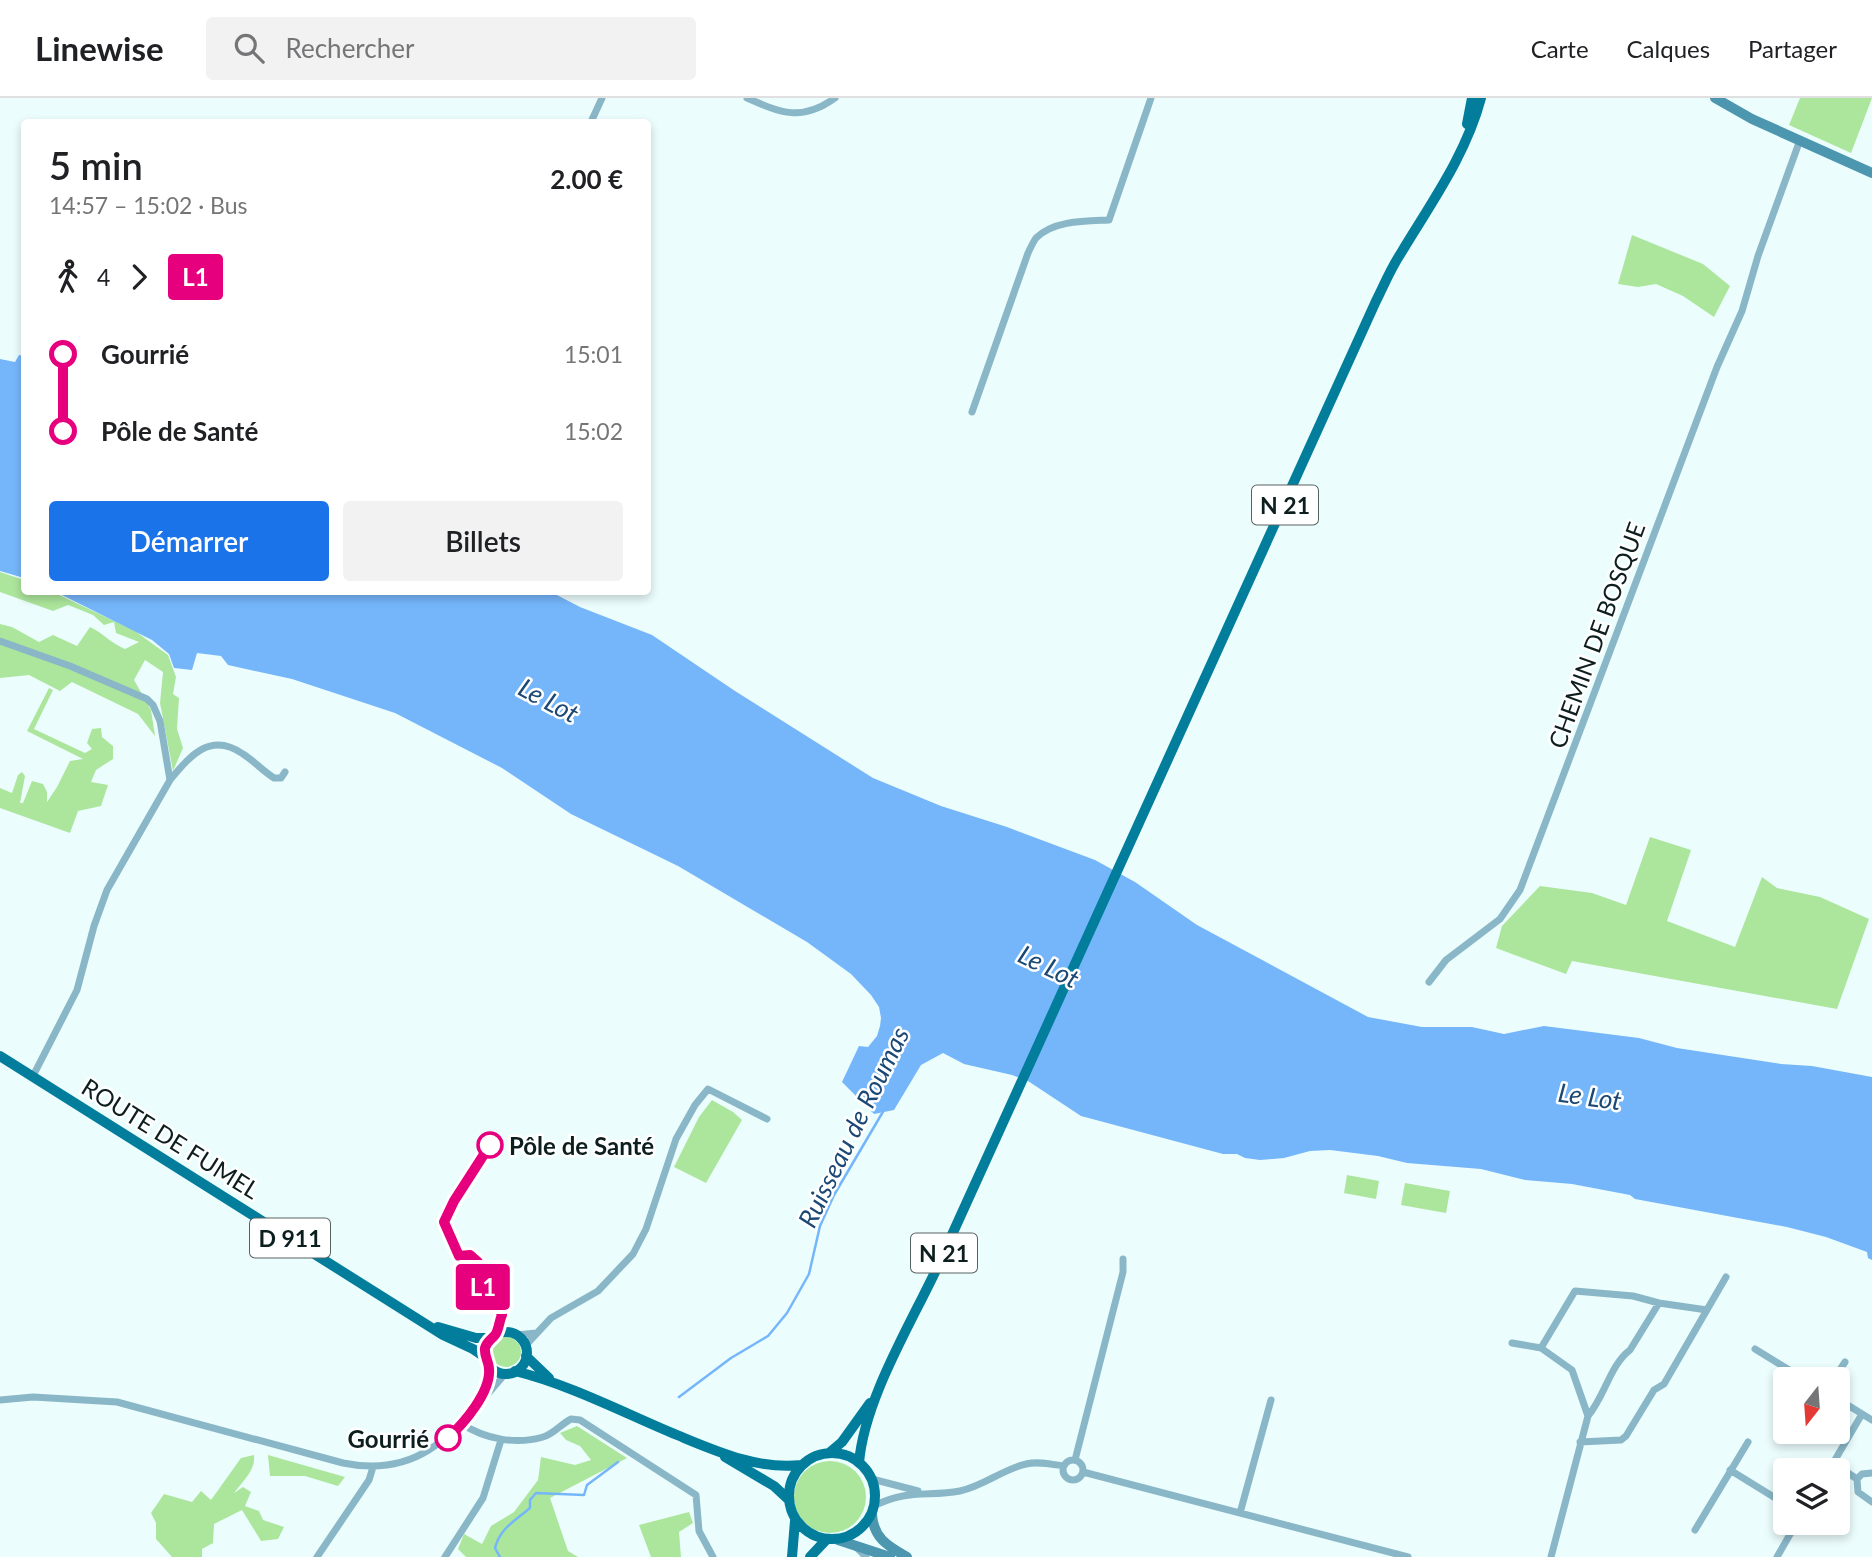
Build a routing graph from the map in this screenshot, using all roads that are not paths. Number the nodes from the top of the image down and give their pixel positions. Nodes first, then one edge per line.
1 (602, 98) edge
2 (747, 98) edge
3 (835, 98) edge
4 (1151, 98) edge
5 (1472, 98) edge
6 (1481, 98) edge
7 (1715, 98) edge
8 (592, 119) edge
9 (1800, 140) junction
10 (1462, 147) junction
11 (1872, 173) edge
12 (972, 412) dead end
13 (0, 641) edge
14 (285, 772) dead end
15 (170, 780) junction
16 (1429, 982) dead end
17 (0, 1056) edge
18 (33, 1076) junction
19 (768, 1119) dead end
20 (1123, 1259) dead end
21 (1726, 1277) dead end
22 (1659, 1303) junction
23 (1707, 1310) junction
24 (425, 1323) junction
25 (537, 1333) junction
26 (517, 1335) junction
27 (491, 1338) junction
28 (1512, 1343) dead end
29 (1541, 1348) junction
30 (1755, 1349) dead end
31 (526, 1351) junction
32 (487, 1361) junction
33 (1844, 1362) dead end
34 (1784, 1367) edge
35 (1841, 1367) edge
36 (511, 1372) junction
37 (563, 1388) junction
38 (878, 1392) junction
39 (0, 1400) edge
40 (1271, 1400) dead end
41 (1850, 1406) edge
42 (474, 1409) junction
43 (1862, 1414) junction
44 (1588, 1416) junction
45 (1872, 1420) edge
46 (462, 1424) junction
47 (501, 1440) junction
48 (1580, 1442) junction
49 (1748, 1442) dead end
50 (711, 1449) junction
51 (829, 1453) junction
52 (1836, 1458) edge
53 (1076, 1460) junction
54 (859, 1463) junction
55 (801, 1465) junction
56 (373, 1466) junction
57 (1064, 1466) junction
58 (1730, 1471) junction
59 (1083, 1472) junction
60 (1872, 1473) edge
61 (1850, 1476) edge
62 (872, 1479) junction
63 (1857, 1479) junction
64 (925, 1493) junction
65 (1773, 1497) edge
66 (788, 1499) junction
67 (1872, 1502) edge
68 (873, 1510) junction
69 (1240, 1513) junction
70 (795, 1521) junction
71 (1695, 1530) dead end
72 (1790, 1535) edge
73 (832, 1540) junction
74 (855, 1545) junction
75 (1369, 1547) junction
76 (890, 1555) edge
77 (1780, 1556) edge
78 (317, 1557) edge
79 (445, 1557) edge
80 (713, 1557) edge
81 (793, 1557) edge
82 (810, 1557) edge
83 (866, 1557) edge
84 (907, 1557) edge
85 (1366, 1557) edge
86 (1408, 1557) edge
87 (1551, 1557) edge

1 - 8 street
2 - 3 street
4 - 12 street
5 - 10 main road, N 21
6 - 10 main road, N 21
7 - 9 main road
9 - 11 main road
9 - 16 street, CHEMIN DE BOSQUE
10 - 38 main road, N 21
13 - 15 street
14 - 15 street
15 - 18 street
17 - 18 main road, ROUTE DE FUMEL / D 911
18 - 24 main road, ROUTE DE FUMEL / D 911
19 - 25 street
20 - 53 street
21 - 23 street
22 - 23 street
22 - 29 street
22 - 44 street
23 - 48 street
24 - 27 main road, ROUTE DE FUMEL / D 911
24 - 32 main road, ROUTE DE FUMEL / D 911
25 - 26 street
25 - 31 street
26 - 27 main road
26 - 31 main road
27 - 32 main road
28 - 29 street
29 - 44 street
30 - 34 street
31 - 36 main road
31 - 37 main road
32 - 36 main road
32 - 42 street
33 - 35 street
36 - 37 main road
36 - 42 street
37 - 50 main road
38 - 51 main road, N 21
38 - 54 main road, N 21
39 - 56 street
40 - 69 street
41 - 43 street
42 - 46 street
43 - 45 street
43 - 52 street
44 - 48 street
46 - 47 street
46 - 56 street
47 - 79 street
47 - 80 street
48 - 87 street
49 - 58 street
50 - 55 main road
50 - 66 main road
51 - 54 main road
51 - 55 main road
53 - 57 street
53 - 59 street
54 - 62 main road
55 - 66 main road
56 - 78 street
57 - 59 street
57 - 64 street
58 - 65 street
58 - 71 street
59 - 69 street
60 - 63 street
61 - 63 street
62 - 64 street
62 - 68 main road
63 - 67 street
64 - 68 street
66 - 70 main road
68 - 73 main road
68 - 76 main road
69 - 75 street
70 - 73 main road
70 - 81 main road
72 - 77 street
73 - 74 main road
73 - 82 main road
74 - 76 main road
74 - 83 street
75 - 85 street
75 - 86 street
76 - 84 main road

